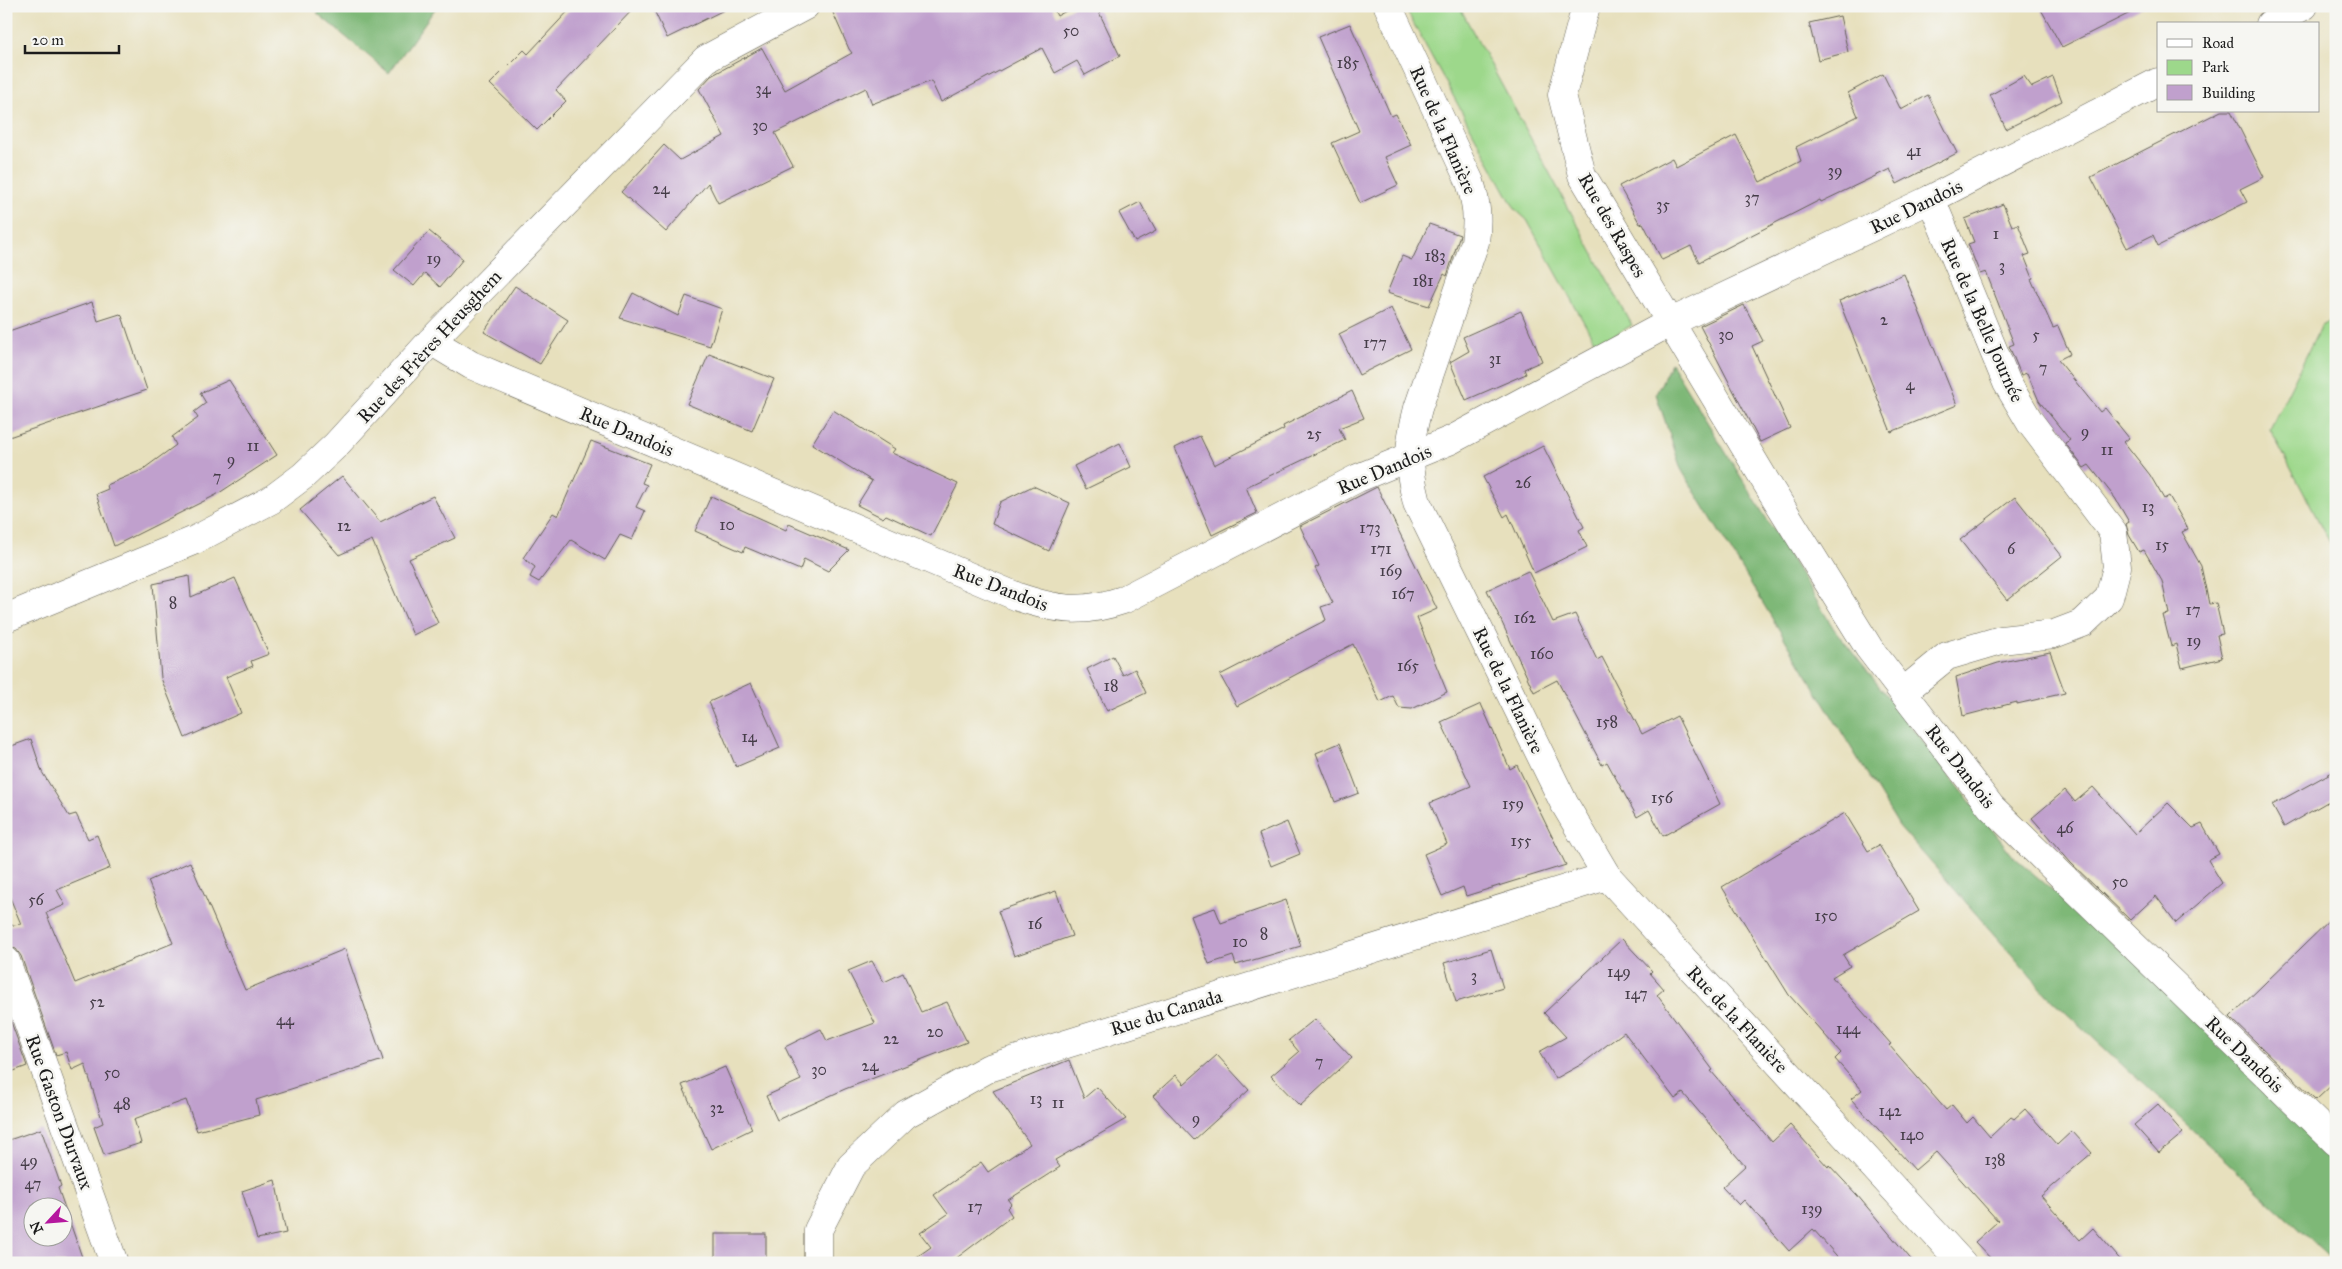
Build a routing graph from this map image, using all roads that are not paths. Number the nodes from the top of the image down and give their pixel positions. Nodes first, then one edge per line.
1 (805, 6) edge
2 (1388, 6) edge
3 (1586, 6) edge
4 (2304, 6) edge
5 (2274, 22) edge
6 (2157, 83) edge
7 (1931, 199) junction
8 (1670, 323) junction
9 (431, 341) junction
10 (1408, 457) junction
11 (6, 618) edge
12 (1903, 692) junction
13 (1607, 876) junction
14 (6, 961) edge
15 (2336, 1142) edge
16 (114, 1263) edge
17 (818, 1263) edge
18 (1962, 1263) edge

1 - 9 street, Rue des Frères Heusghem
2 - 10 street, Rue de la Flanière
3 - 8 street, Rue des Raspes
4 - 5 street
6 - 7 street, Rue Dandois
7 - 8 street, Rue Dandois
7 - 12 street, Rue de la Belle Journée
8 - 10 street, Rue Dandois
8 - 12 street, Rue Dandois
9 - 10 street, Rue Dandois
9 - 11 street, Rue des Frères Heusghem
10 - 13 street, Rue de la Flanière
12 - 15 street, Rue Dandois
13 - 17 street, Rue du Canada
13 - 18 street, Rue de la Flanière
14 - 16 street, Rue Gaston Durvaux

